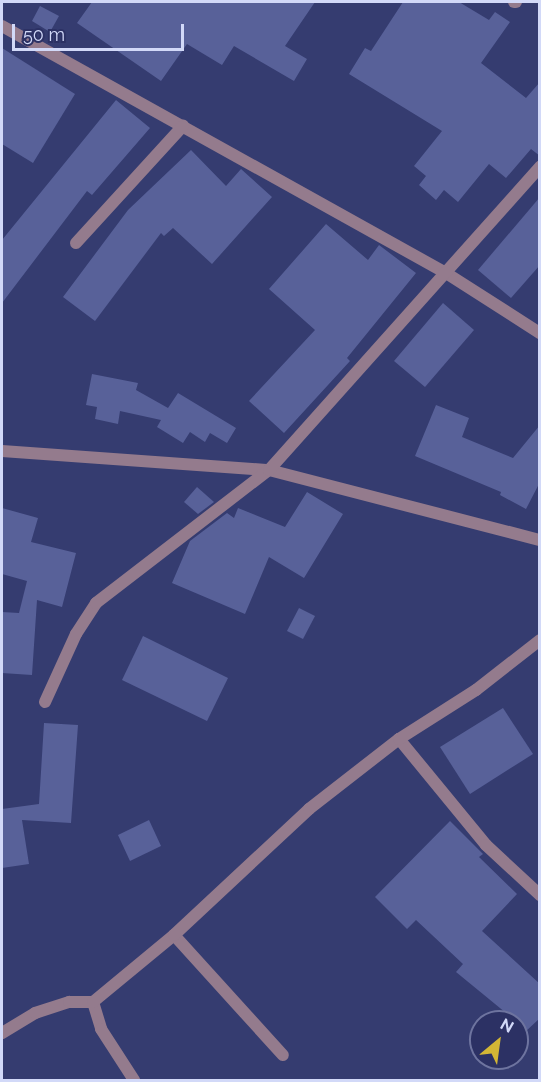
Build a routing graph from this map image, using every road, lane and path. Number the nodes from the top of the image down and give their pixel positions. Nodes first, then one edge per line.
1 (2, 26) edge
2 (183, 126) junction
3 (540, 167) edge
4 (76, 243) dead end
5 (446, 273) junction
6 (540, 333) edge
7 (2, 451) edge
8 (269, 470) junction
9 (540, 540) edge
10 (540, 640) edge
11 (45, 702) dead end
12 (399, 739) junction
13 (540, 895) edge
14 (174, 935) junction
15 (93, 1002) junction
16 (2, 1033) edge
17 (283, 1055) dead end
18 (134, 1080) edge

1 - 2 street
2 - 4 street
2 - 5 street
3 - 5 street
5 - 6 street
5 - 8 street
7 - 8 street
8 - 9 street
8 - 11 street
10 - 12 street
12 - 13 street
12 - 14 street
14 - 15 street
14 - 17 street
15 - 16 street
15 - 18 street

